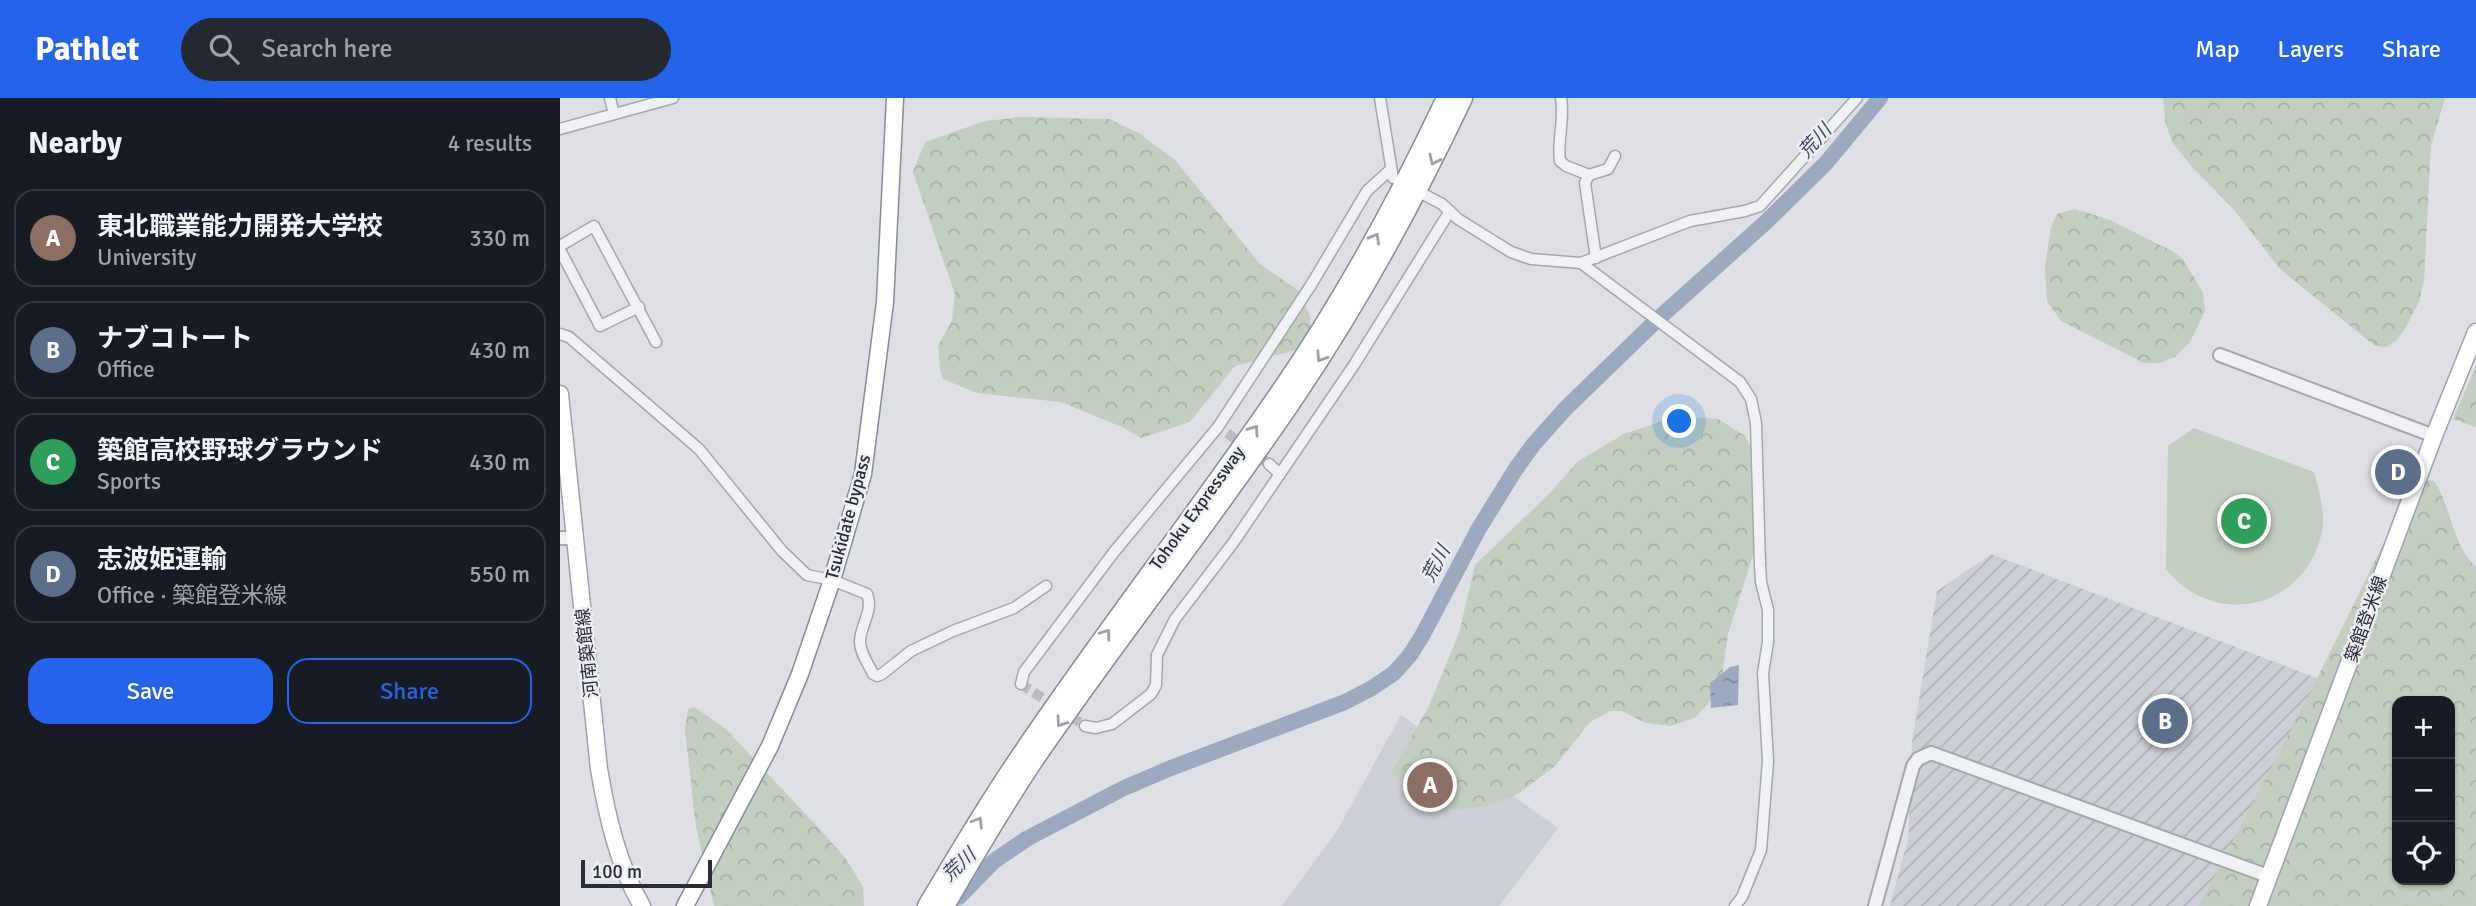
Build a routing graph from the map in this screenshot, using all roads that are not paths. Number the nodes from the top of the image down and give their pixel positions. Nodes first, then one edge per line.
1 (610, 98) edge
2 (673, 98) edge
3 (895, 98) edge
4 (1380, 98) edge
5 (1446, 98) edge
6 (1462, 98) edge
7 (1561, 98) edge
8 (1857, 98) edge
9 (614, 114) junction
10 (560, 129) edge
11 (1615, 156) dead end
12 (1589, 175) junction
13 (1423, 194) dead end
14 (1450, 211) junction
15 (560, 248) edge
16 (1596, 258) junction
17 (1583, 265) junction
18 (639, 307) junction
19 (2476, 332) edge
20 (560, 334) edge
21 (656, 342) dead end
22 (2220, 355) dead end
23 (560, 394) edge
24 (2434, 436) junction
25 (1269, 464) tunnel mouth
26 (1280, 474) junction
27 (568, 538) edge
28 (832, 580) junction
29 (1046, 586) dead end
30 (1021, 684) dead end
31 (1085, 726) tunnel mouth
32 (2268, 876) junction
33 (637, 903) edge
34 (685, 906) edge
35 (928, 906) edge
36 (945, 906) edge
37 (1735, 906) edge
38 (1875, 906) edge
39 (2258, 906) edge

1 - 9 street
2 - 9 street
3 - 28 main road, Tsukidate bypass
4 - 30 street
35 -> 5 highway, Tohoku Expressway
6 -> 36 highway, Tohoku Expressway
7 - 12 street
8 - 16 street
9 - 10 street
11 - 12 street
12 - 16 street
13 - 14 street
14 - 17 street
14 - 26 street
15 - 18 street
15 - 18 street
16 - 17 street
17 - 37 street
18 - 21 street
19 - 24 main road, 築館登米線
20 - 28 street
22 - 24 street
23 - 27 main road, 河南築館線
24 - 32 main road, 築館登米線
25 - 26 street
26 - 31 street
27 - 33 main road, 河南築館線
28 - 29 street
28 - 34 main road, Tsukidate bypass
32 - 38 street
32 - 39 main road, 築館登米線

